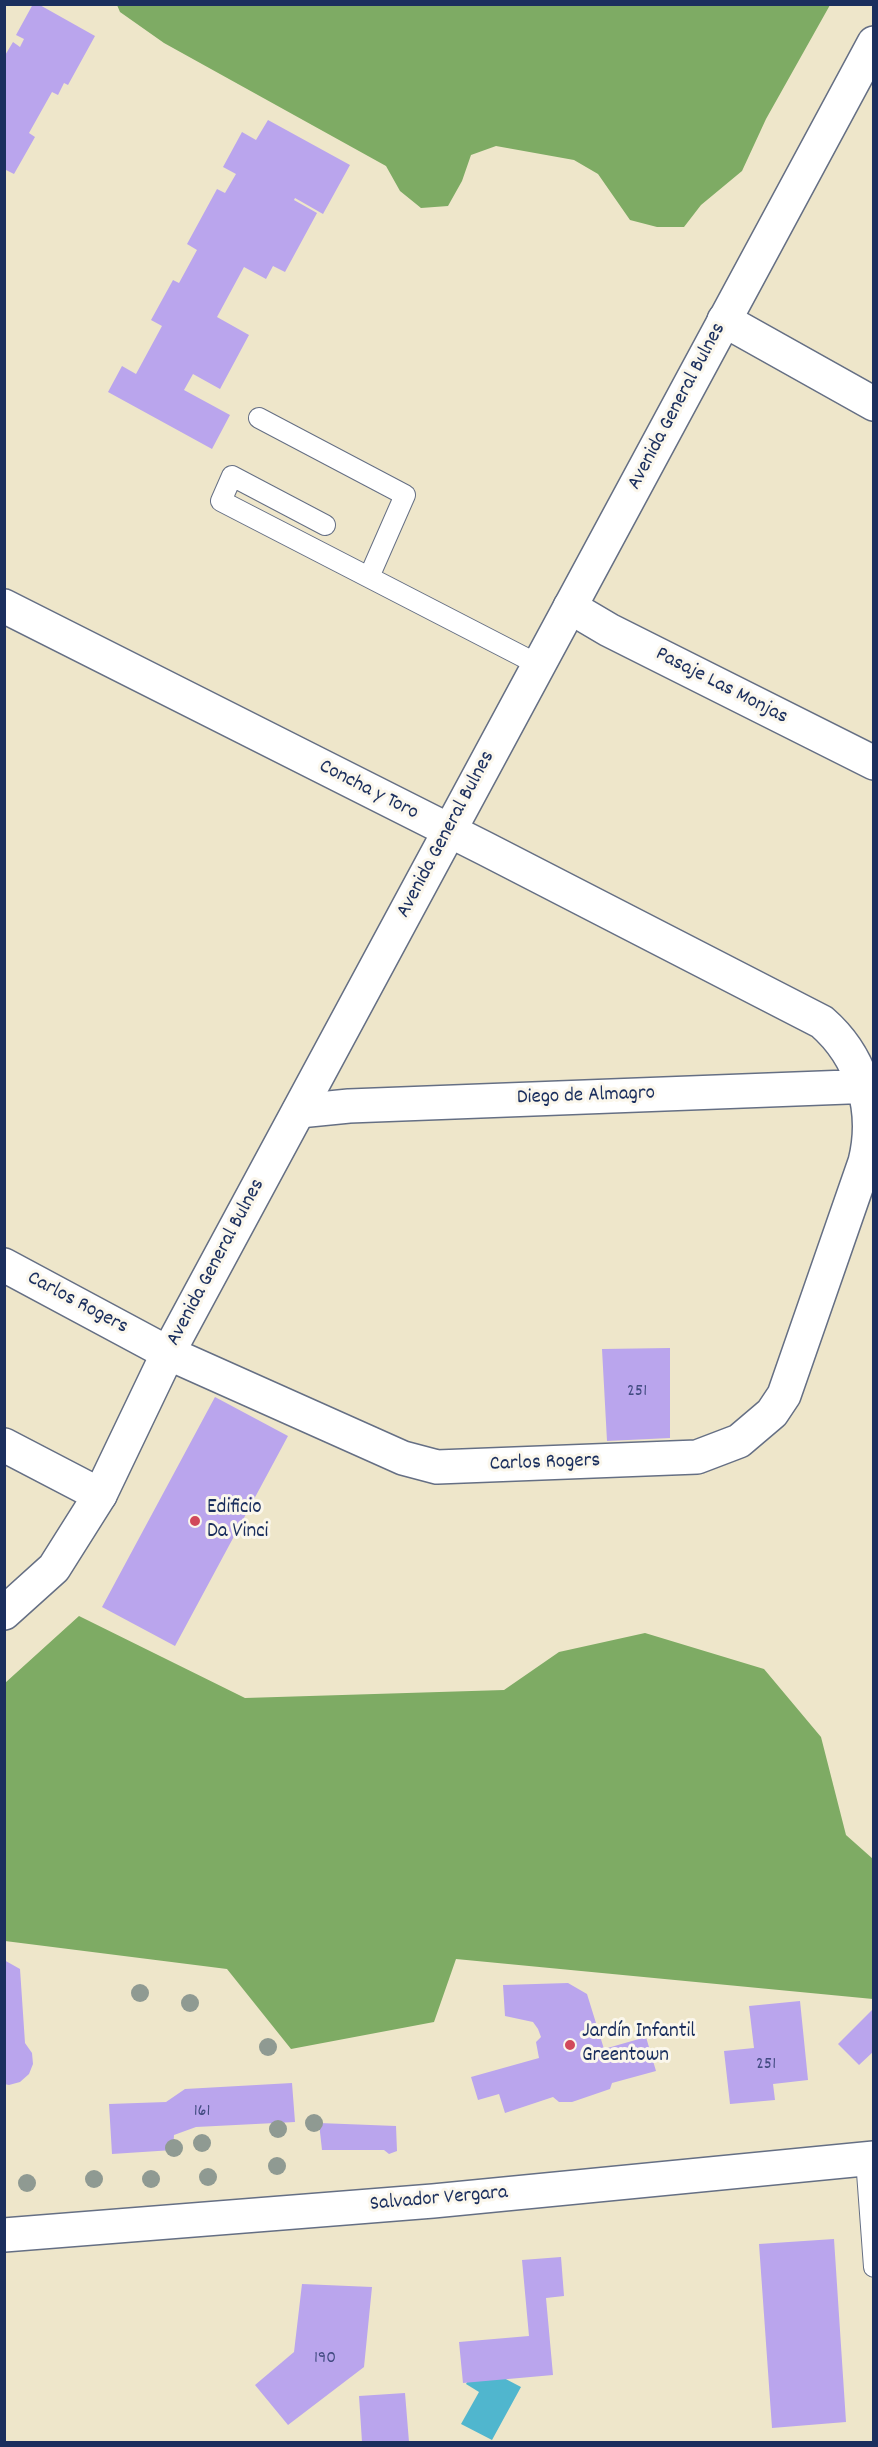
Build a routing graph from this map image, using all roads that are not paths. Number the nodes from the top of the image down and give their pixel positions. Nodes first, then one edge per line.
1 (873, 43) edge
2 (724, 320) junction
3 (873, 404) edge
4 (259, 418) dead end
5 (325, 525) dead end
6 (369, 577) junction
7 (4, 606) edge
8 (570, 607) junction
9 (539, 665) junction
10 (873, 763) edge
11 (449, 832) junction
12 (868, 1087) edge
13 (299, 1111) junction
14 (4, 1264) edge
15 (168, 1353) junction
16 (4, 1445) edge
17 (100, 1495) junction
18 (4, 1613) edge
19 (870, 2158) edge
20 (4, 2235) edge
21 (873, 2267) edge

1 - 2 street, Avenida General Bulnes
2 - 3 street
2 - 8 street, Avenida General Bulnes
4 - 6 lane
5 - 6 lane
6 - 9 lane
7 - 11 street, Concha y Toro
8 - 9 street, Avenida General Bulnes
8 - 10 street, Pasaje Las Monjas
9 - 11 street, Avenida General Bulnes
11 - 12 street, Concha y Toro
11 - 13 street, Avenida General Bulnes
12 - 13 street, Diego de Almagro
12 - 15 street, Carlos Rogers
13 - 15 street, Avenida General Bulnes
14 - 15 street, Carlos Rogers
15 - 17 street, Avenida General Bulnes
16 - 17 street
17 - 18 street, Avenida General Bulnes
19 - 20 street, Salvador Vergara
19 - 21 lane

